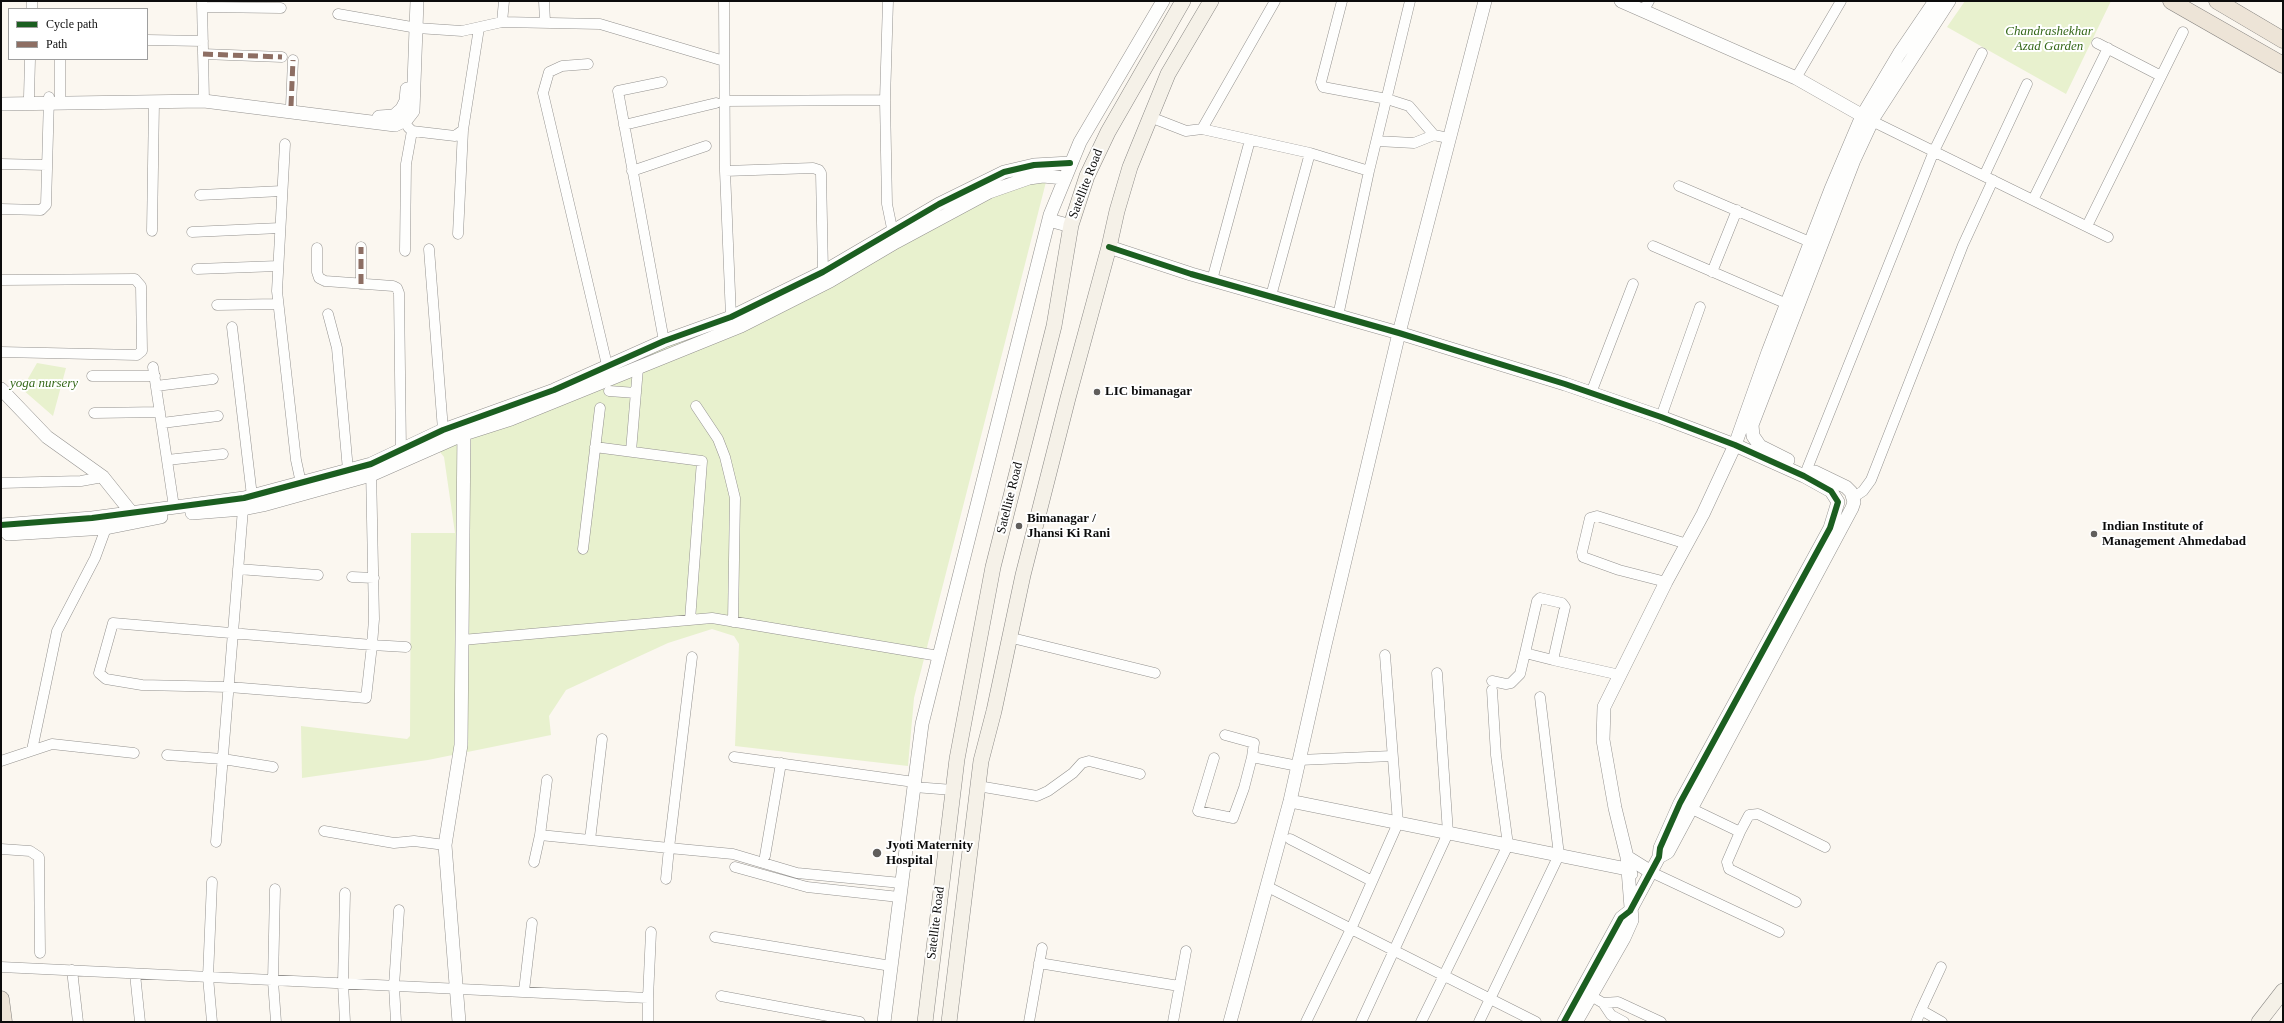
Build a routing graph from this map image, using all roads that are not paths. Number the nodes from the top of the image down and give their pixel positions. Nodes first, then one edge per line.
1 (409, 1) edge
2 (417, 1) edge
3 (504, 1) edge
4 (544, 1) edge
5 (724, 1) edge
6 (888, 1) edge
7 (1164, 1) edge
8 (1183, 1) edge
9 (1211, 1) edge
10 (1275, 1) edge
11 (1342, 1) edge
12 (1410, 1) edge
13 (1486, 1) edge
14 (1621, 1) edge
15 (1841, 1) edge
16 (1935, 1) edge
17 (1949, 1) edge
18 (2171, 1) edge
19 (2217, 1) edge
20 (202, 4) edge
21 (1646, 6) edge
22 (281, 8) dead end
23 (338, 14) dead end
24 (502, 22) junction
25 (545, 22) junction
26 (413, 27) junction
27 (479, 28) junction
28 (2183, 32) dead end
29 (148, 40) edge
30 (2283, 40) edge
31 (203, 41) junction
32 (2097, 43) dead end
33 (2108, 48) junction
34 (1982, 53) dead end
35 (203, 54) junction
36 (282, 58) dead end
37 (30, 60) edge
38 (60, 60) edge
39 (293, 60) dead end
40 (724, 61) junction
41 (588, 64) dead end
42 (2283, 65) edge
43 (2161, 76) junction
44 (1796, 78) junction
45 (662, 82) dead end
46 (2027, 84) dead end
47 (29, 97) junction
48 (1, 98) edge
49 (204, 98) junction
50 (52, 99) junction
51 (1387, 99) junction
52 (885, 100) junction
53 (154, 102) junction
54 (720, 102) junction
55 (1, 104) edge
56 (291, 106) junction
57 (1150, 117) junction
58 (1867, 118) junction
59 (402, 122) junction
60 (624, 125) junction
61 (1202, 129) junction
62 (463, 130) junction
63 (412, 131) junction
64 (1434, 135) junction
65 (1448, 138) junction
66 (1250, 140) junction
67 (1376, 141) junction
68 (285, 144) dead end
69 (706, 146) dead end
70 (1934, 151) junction
71 (1310, 153) junction
72 (1070, 163) junction
73 (1, 164) edge
74 (47, 165) junction
75 (725, 170) junction
76 (1370, 171) junction
77 (632, 172) junction
78 (1064, 178) junction
79 (1989, 178) junction
80 (1679, 186) dead end
81 (282, 191) junction
82 (200, 195) dead end
83 (2033, 200) junction
84 (1, 209) edge
85 (1737, 210) junction
86 (1048, 220) junction
87 (1070, 226) junction
88 (2087, 226) junction
89 (280, 228) junction
90 (152, 231) dead end
91 (192, 232) dead end
92 (458, 234) dead end
93 (894, 236) junction
94 (2108, 237) dead end
95 (1810, 242) junction
96 (1653, 246) dead end
97 (361, 247) dead end
98 (1109, 247) junction
99 (317, 248) dead end
100 (429, 249) dead end
101 (405, 252) dead end
102 (278, 266) junction
103 (197, 269) dead end
104 (823, 272) junction
105 (1712, 272) junction
106 (1, 280) edge
107 (1212, 280) junction
108 (361, 284) junction
109 (1633, 284) dead end
110 (1271, 296) junction
111 (217, 304) dead end
112 (278, 304) junction
113 (1787, 304) junction
114 (1700, 307) dead end
115 (328, 314) dead end
116 (731, 316) junction
117 (1338, 316) junction
118 (232, 327) dead end
119 (1399, 333) junction
120 (664, 341) junction
121 (1, 352) edge
122 (607, 365) junction
123 (638, 368) junction
124 (92, 376) dead end
125 (155, 376) junction
126 (213, 379) dead end
127 (1, 389) edge
128 (609, 391) dead end
129 (636, 393) junction
130 (1591, 393) junction
131 (696, 406) dead end
132 (600, 408) dead end
133 (160, 412) junction
134 (94, 413) dead end
135 (218, 416) dead end
136 (1661, 417) junction
137 (162, 423) junction
138 (464, 429) junction
139 (443, 430) junction
140 (1753, 436) junction
141 (1735, 445) junction
142 (595, 447) junction
143 (401, 451) junction
144 (631, 451) junction
145 (223, 454) dead end
146 (167, 460) junction
147 (372, 469) junction
148 (1807, 469) junction
149 (348, 470) junction
150 (103, 477) junction
151 (1, 483) edge
152 (301, 483) junction
153 (252, 496) junction
154 (1854, 497) junction
155 (1838, 502) junction
156 (174, 507) junction
157 (243, 509) junction
158 (131, 512) junction
159 (1, 525) edge
160 (106, 528) junction
161 (1, 534) edge
162 (1687, 544) junction
163 (583, 549) dead end
164 (238, 570) junction
165 (318, 575) dead end
166 (352, 577) dead end
167 (374, 578) junction
168 (1666, 582) junction
169 (690, 620) junction
170 (733, 622) junction
171 (233, 633) junction
172 (1008, 637) junction
173 (462, 640) junction
174 (372, 644) junction
175 (406, 647) dead end
176 (1526, 653) junction
177 (1385, 655) dead end
178 (939, 656) junction
179 (692, 657) dead end
180 (1553, 660) junction
181 (1758, 669) junction
182 (1155, 673) dead end
183 (1437, 674) dead end
184 (1620, 675) junction
185 (229, 687) junction
186 (1540, 697) dead end
187 (1225, 735) dead end
188 (602, 738) dead end
189 (32, 750) junction
190 (134, 753) dead end
191 (167, 755) dead end
192 (1392, 756) junction
193 (734, 757) dead end
194 (1252, 757) junction
195 (1214, 758) dead end
196 (223, 759) junction
197 (1, 761) edge
198 (782, 763) junction
199 (1299, 763) junction
200 (273, 767) dead end
201 (1140, 774) dead end
202 (547, 780) dead end
203 (914, 785) junction
204 (978, 786) junction
205 (953, 790) junction
206 (1290, 801) junction
207 (1685, 805) junction
208 (1398, 823) junction
209 (324, 832) dead end
210 (1740, 832) junction
211 (1448, 833) junction
212 (540, 835) junction
213 (1290, 839) dead end
214 (590, 840) junction
215 (216, 842) dead end
216 (446, 845) junction
217 (1508, 845) junction
218 (1825, 847) dead end
219 (669, 848) junction
220 (1, 849) edge
221 (1559, 855) junction
222 (765, 856) dead end
223 (534, 862) dead end
224 (1627, 863) junction
225 (734, 867) dead end
226 (1651, 872) junction
227 (666, 879) dead end
228 (1372, 881) junction
229 (212, 882) dead end
230 (901, 883) junction
231 (1266, 886) junction
232 (275, 889) dead end
233 (1642, 889) junction
234 (345, 894) dead end
235 (899, 897) junction
236 (1796, 902) dead end
237 (399, 910) dead end
238 (1630, 911) junction
239 (532, 923) dead end
240 (1351, 929) junction
241 (651, 932) dead end
242 (1779, 932) dead end
243 (715, 937) dead end
244 (1042, 948) dead end
245 (1186, 951) dead end
246 (1395, 951) junction
247 (40, 954) dead end
248 (1039, 963) junction
249 (891, 966) junction
250 (1, 967) edge
251 (1941, 967) dead end
252 (72, 970) junction
253 (134, 974) junction
254 (1442, 975) junction
255 (208, 977) junction
256 (272, 980) junction
257 (343, 983) junction
258 (394, 986) junction
259 (1180, 986) junction
260 (456, 988) junction
261 (524, 991) junction
262 (2283, 991) edge
263 (721, 996) dead end
264 (1591, 996) junction
265 (648, 998) junction
266 (1, 999) edge
267 (1490, 999) junction
268 (1603, 1003) junction
269 (2283, 1004) edge
270 (1921, 1010) junction
271 (3, 1020) edge
272 (78, 1022) edge
273 (140, 1022) edge
274 (212, 1022) edge
275 (276, 1022) edge
276 (345, 1022) edge
277 (396, 1022) edge
278 (459, 1022) edge
279 (648, 1022) edge
280 (860, 1022) edge
281 (884, 1022) edge
282 (925, 1022) edge
283 (949, 1022) edge
284 (1029, 1022) edge
285 (1173, 1022) edge
286 (1230, 1022) edge
287 (1306, 1022) edge
288 (1361, 1022) edge
289 (1421, 1022) edge
290 (1479, 1022) edge
291 (1536, 1022) edge
292 (1564, 1022) edge
293 (1576, 1022) edge
294 (1624, 1022) edge
295 (1662, 1022) edge
296 (1916, 1022) edge
297 (1942, 1022) edge
298 (2259, 1022) edge
299 (2269, 1022) edge

1 - 26 street
2 - 26 street
3 - 24 street
4 - 25 street
5 - 40 street
6 - 52 street
7 - 72 street
8 - 87 main road, Satellite Road
9 - 57 main road, Satellite Road
10 - 61 street
11 - 51 street
12 - 51 street
13 - 65 street
14 - 21 street
15 - 44 street
16 - 58 street
17 - 58 street
18 - 42 main road
19 - 30 main road
20 - 22 street
20 - 31 street
21 - 44 street
23 - 26 street
24 - 25 street
24 - 27 street
25 - 40 street
26 - 27 street
26 - 56 street
26 - 59 street
27 - 62 street
28 - 43 street
29 - 31 street
31 - 35 street
32 - 33 street
33 - 43 street
33 - 83 street
34 - 70 street
35 - 36 street
35 - 49 street
37 - 47 street
38 - 50 street
39 - 56 street
40 - 54 street
41 - 122 street
43 - 88 street
44 - 58 street
45 - 60 street
46 - 79 street
47 - 48 street
47 - 50 street
49 - 50 street
49 - 53 street
49 - 56 street
49 - 59 street
50 - 53 street
50 - 55 street
50 - 74 street
51 - 64 street
51 - 67 street
52 - 54 street
52 - 93 street
53 - 90 street
54 - 60 street
54 - 75 street
57 - 61 street
57 - 98 main road, Satellite Road
58 - 70 street
58 - 95 street
58 - 140 street
59 - 63 street
60 - 77 street
61 - 66 street
62 - 63 street
62 - 92 street
63 - 101 street
64 - 65 street
64 - 67 street
65 - 119 street
66 - 71 street
66 - 107 street
67 - 76 street
68 - 81 street
69 - 77 street
70 - 79 street
70 - 148 street
71 - 76 street
71 - 110 street
72 - 78 street
72 - 93 street
73 - 74 street
74 - 84 street
75 - 104 street
75 - 116 street
76 - 117 street
77 - 120 street
78 - 86 street
78 - 93 street
79 - 83 street
79 - 154 street
80 - 85 street
81 - 82 street
81 - 89 street
83 - 88 street
85 - 95 street
85 - 105 street
86 - 87 street
86 - 178 street
87 - 205 main road, Satellite Road
88 - 94 street
89 - 91 street
89 - 102 street
93 - 104 street
93 - 123 street
95 - 113 street
96 - 105 street
97 - 108 street
98 - 107 street
98 - 172 main road, Satellite Road
99 - 108 street
100 - 139 street
102 - 103 street
102 - 112 street
104 - 116 street
105 - 113 street
106 - 121 street
107 - 110 street
108 - 143 street
109 - 130 street
110 - 117 street
111 - 112 street
112 - 152 street
113 - 141 street
114 - 136 street
115 - 149 street
116 - 120 street
117 - 119 street
118 - 153 street
119 - 130 street
119 - 199 street
120 - 122 street
122 - 138 street
123 - 129 street
123 - 138 street
124 - 125 street
125 - 126 street
125 - 133 street
127 - 150 street
128 - 129 street
129 - 144 street
130 - 136 street
131 - 170 street
132 - 142 street
133 - 134 street
133 - 137 street
135 - 137 street
136 - 141 street
137 - 146 street
138 - 139 street
138 - 147 street
138 - 173 street
139 - 143 street
140 - 141 street
140 - 148 street
141 - 155 street
141 - 162 street
142 - 144 street
142 - 163 street
143 - 147 street
144 - 169 street
145 - 146 street
146 - 156 street
147 - 149 street
147 - 157 street
147 - 167 street
148 - 154 street
149 - 152 street
150 - 151 street
150 - 158 street
152 - 153 street
153 - 156 street
154 - 155 street
154 - 181 street
155 - 181 street
156 - 158 street
157 - 160 street
157 - 164 street
158 - 159 street
160 - 161 street
160 - 189 street
162 - 168 street
162 - 168 street
164 - 165 street
164 - 171 street
166 - 167 street
167 - 174 street
168 - 184 street
169 - 170 street
169 - 173 street
170 - 178 street
171 - 174 street
171 - 185 street
171 - 185 street
172 - 182 street
172 - 204 main road, Satellite Road
173 - 216 street
174 - 175 street
174 - 185 street
176 - 180 street
176 - 180 street
176 - 217 street
177 - 192 street
178 - 203 street
179 - 219 street
180 - 184 street
181 - 207 street
183 - 211 street
184 - 224 street
185 - 196 street
186 - 221 street
187 - 194 street
188 - 214 street
189 - 190 street
189 - 197 street
191 - 196 street
192 - 199 street
192 - 208 street
193 - 198 street
194 - 195 street
194 - 199 street
196 - 200 street
196 - 215 street
198 - 203 street
198 - 222 street
199 - 206 street
201 - 204 street
202 - 212 street
203 - 205 street
203 - 230 street
204 - 283 main road, Satellite Road
205 - 282 main road, Satellite Road
206 - 208 street
206 - 231 street
207 - 210 street
207 - 226 street
208 - 211 street
208 - 228 street
209 - 216 street
210 - 218 street
210 - 236 street
211 - 217 street
211 - 246 street
212 - 214 street
212 - 223 street
213 - 228 street
214 - 219 street
216 - 260 street
217 - 221 street
217 - 254 street
219 - 227 street
219 - 230 street
220 - 247 street
221 - 224 street
221 - 267 street
224 - 226 street
224 - 233 street
224 - 238 street
225 - 235 street
226 - 233 street
226 - 242 street
228 - 240 street
229 - 255 street
230 - 235 street
231 - 240 street
231 - 286 street
232 - 256 street
233 - 238 street
234 - 257 street
235 - 249 street
237 - 258 street
238 - 264 street
238 - 292 street
239 - 261 street
240 - 246 street
240 - 287 street
241 - 265 street
243 - 249 street
244 - 248 street
245 - 259 street
246 - 254 street
246 - 288 street
248 - 259 street
248 - 284 street
249 - 281 street
250 - 252 street
251 - 270 street
252 - 253 street
252 - 272 street
253 - 255 street
253 - 273 street
254 - 267 street
254 - 289 street
255 - 256 street
255 - 274 street
256 - 257 street
256 - 275 street
257 - 258 street
257 - 276 street
258 - 260 street
258 - 277 street
259 - 285 street
260 - 261 street
260 - 278 street
261 - 265 street
262 - 298 main road
263 - 280 street
264 - 268 street
264 - 293 street
265 - 279 street
266 - 271 main road
267 - 290 street
267 - 291 street
268 - 294 street
268 - 295 street
269 - 299 main road
270 - 296 street
270 - 297 street

